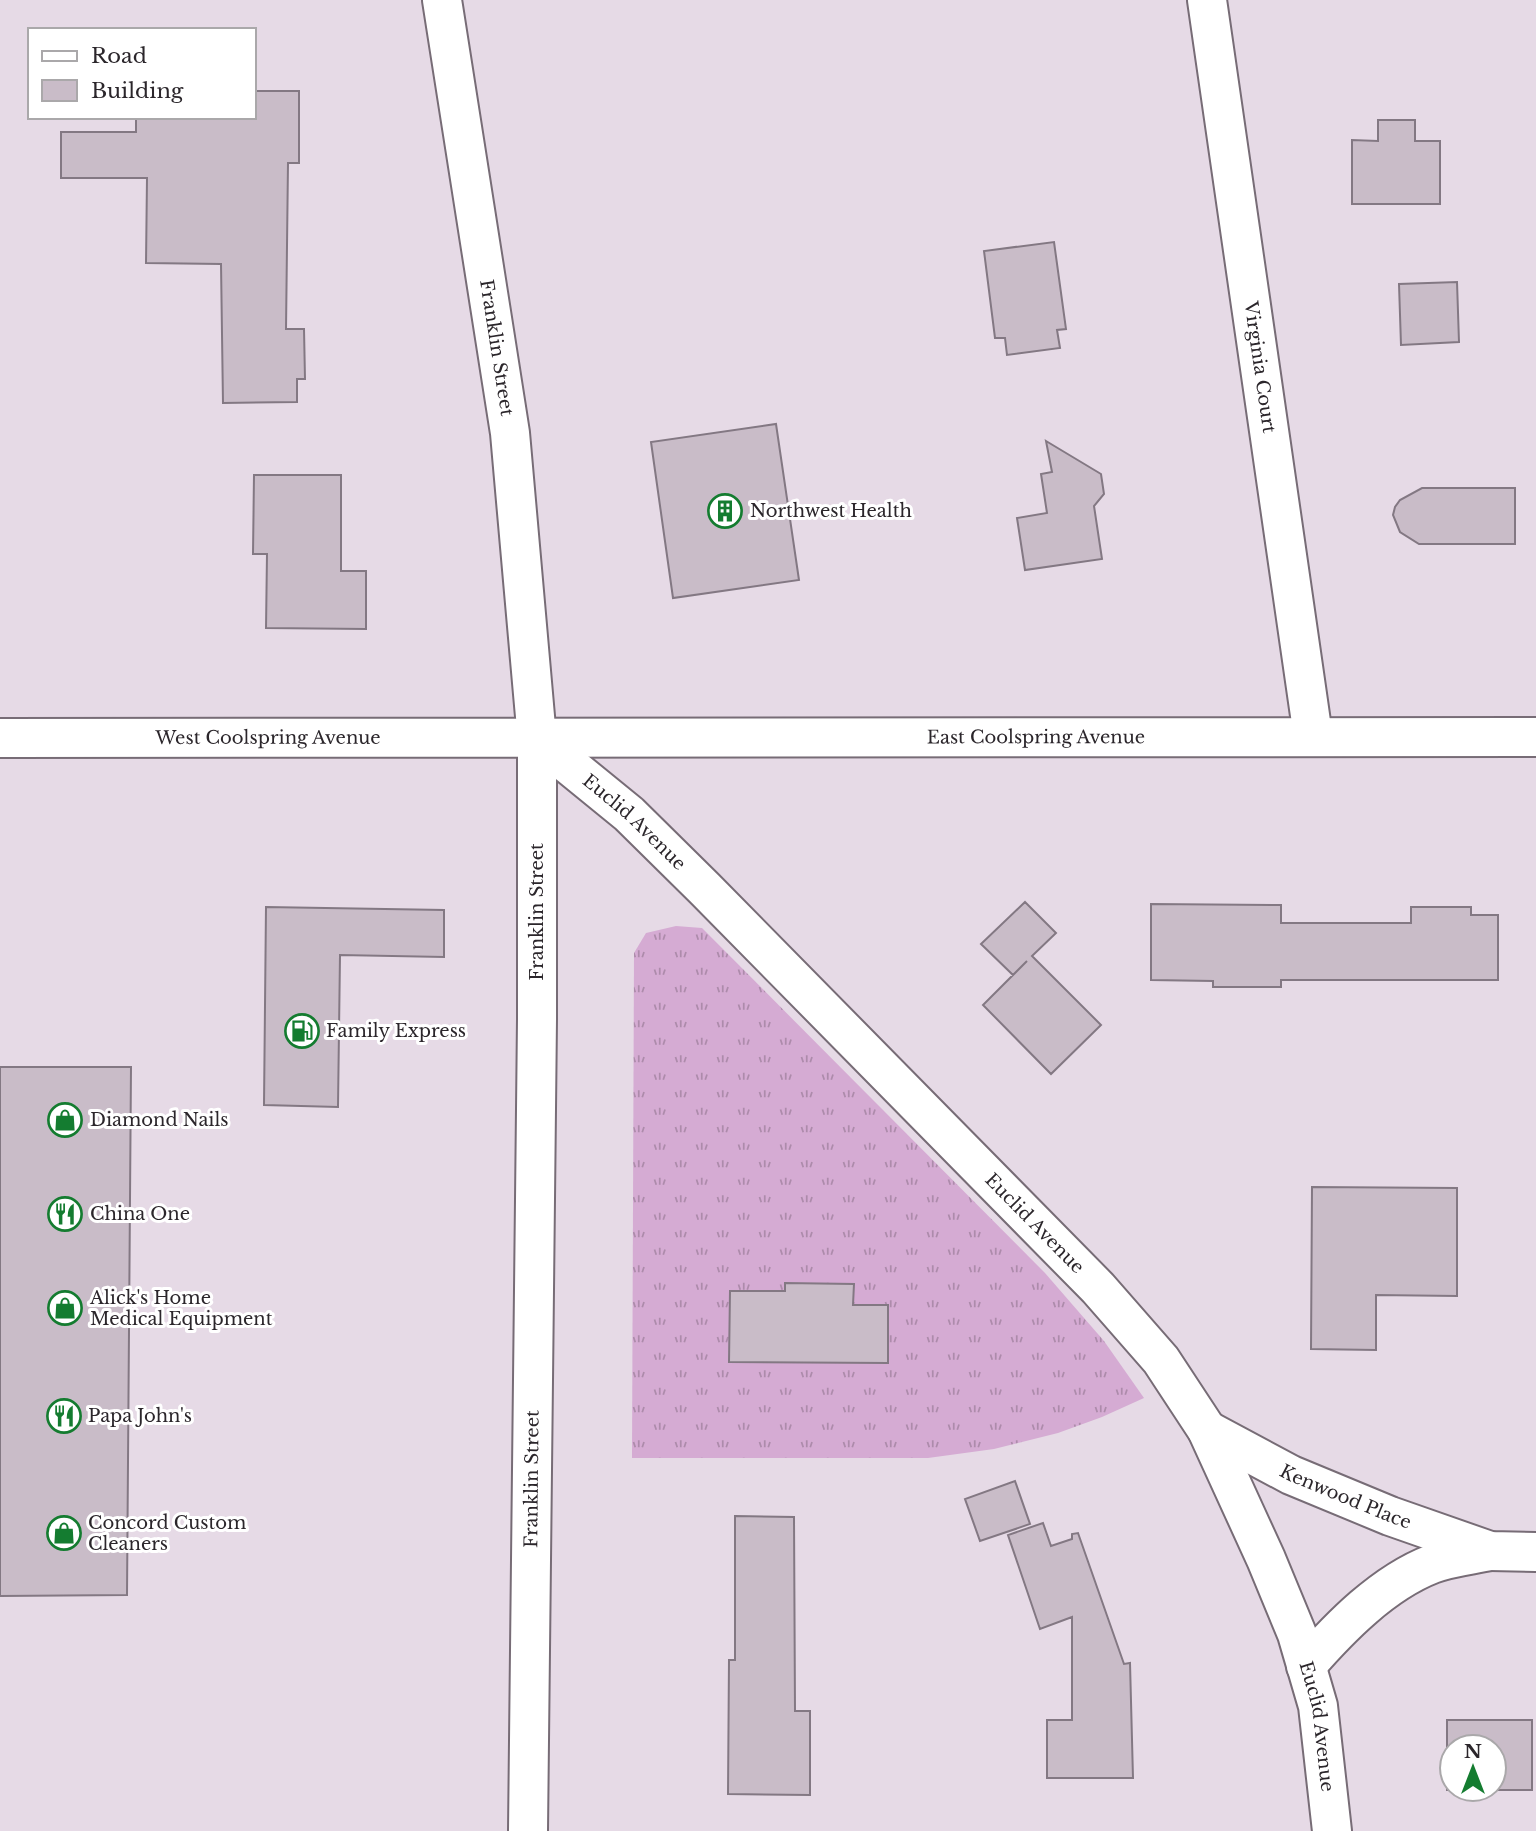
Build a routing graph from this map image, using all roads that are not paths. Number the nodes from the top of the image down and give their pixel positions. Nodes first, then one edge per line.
1 (442, 0) edge
2 (1207, 0) edge
3 (1313, 736) junction
4 (1536, 737) edge
5 (0, 738) edge
6 (537, 739) junction
7 (1207, 1430) junction
8 (1490, 1550) junction
9 (1536, 1552) edge
10 (1307, 1666) junction
11 (528, 1831) edge
12 (1332, 1831) edge

1 - 6 street, Franklin Street
2 - 3 street, Virginia Court
3 - 4 street, East Coolspring Avenue
3 - 6 street, East Coolspring Avenue
5 - 6 street, West Coolspring Avenue
6 - 7 street, Euclid Avenue
6 - 11 street, Franklin Street
7 - 8 street, Kenwood Place
7 - 10 street, Euclid Avenue
8 - 9 street, Kenwood Place
8 - 10 street, Kenwood Place
10 - 12 street, Euclid Avenue

